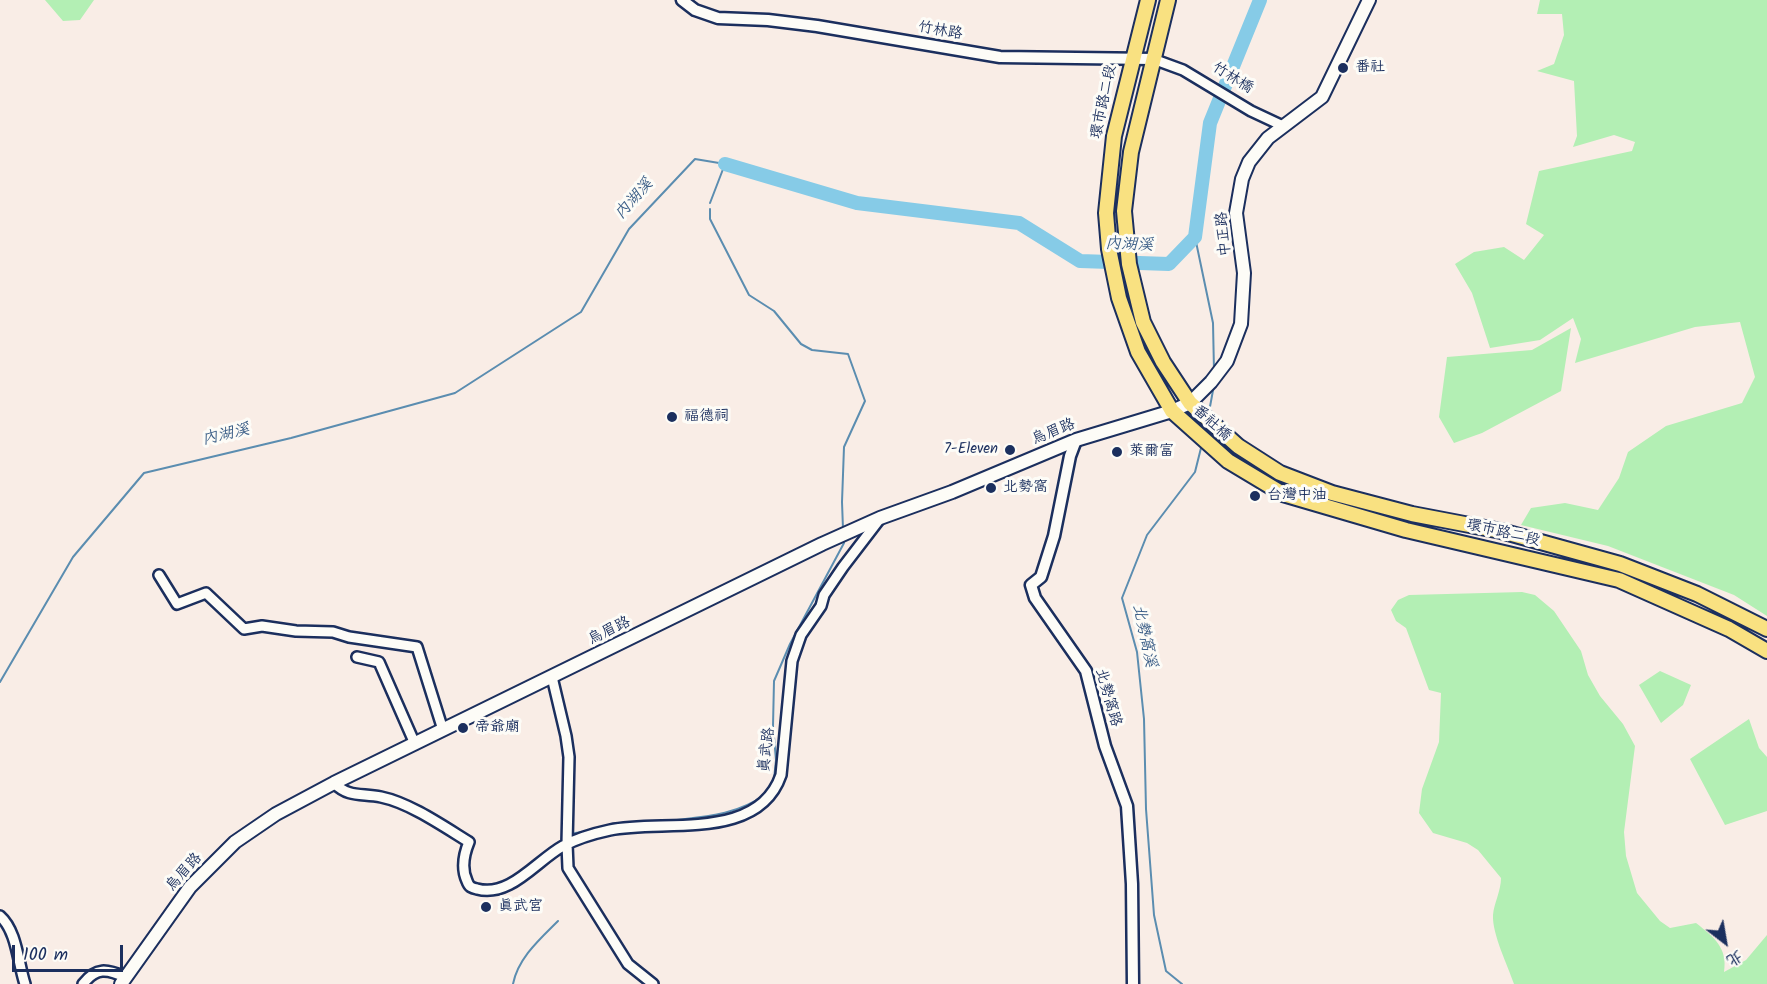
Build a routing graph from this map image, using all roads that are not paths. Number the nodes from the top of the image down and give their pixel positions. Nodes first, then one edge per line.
1 (682, 0) edge
2 (1148, 0) edge
3 (1168, 0) edge
4 (1369, 0) edge
5 (1132, 58) junction
6 (1153, 59) junction
7 (1196, 76) joint
8 (1283, 126) junction
9 (1190, 403) junction
10 (1173, 411) junction
11 (1076, 440) junction
12 (1238, 446) joint
13 (1228, 461) joint
14 (880, 518) junction
15 (159, 575) dead end
16 (1767, 629) edge
17 (1767, 651) edge
18 (357, 657) dead end
19 (552, 677) junction
20 (443, 730) junction
21 (415, 744) junction
22 (334, 783) junction
23 (567, 844) junction
24 (0, 916) edge
25 (123, 980) edge
26 (25, 984) edge
27 (83, 984) edge
28 (110, 984) edge
29 (653, 984) edge
30 (1133, 984) edge

1 - 5 street, 竹林路
2 - 5 main road, 環市路二段
3 - 6 main road
4 - 8 main road, 中正路
5 - 6 street, 竹林路
5 - 10 main road, 環市路二段
6 - 7 street, 竹林路
6 - 9 main road
7 - 8 street, 竹林橋
8 - 9 main road, 中正路
9 - 10 main road, 中正路
9 - 12 main road, 番社橋
10 - 11 main road, 烏眉路
10 - 13 main road, 番社橋
11 - 14 main road, 烏眉路
11 - 30 street, 北勢窩路
12 - 16 main road, 環市路二段
13 - 17 main road, 環市路二段
14 - 19 main road, 烏眉路
14 - 23 street, 真武路
15 - 20 street
18 - 21 street
19 - 20 main road, 烏眉路
19 - 23 street
20 - 21 main road, 烏眉路
21 - 22 main road, 烏眉路
22 - 23 street, 真武路
22 - 25 main road, 烏眉路
23 - 29 street
24 - 26 street
25 - 27 street
25 - 28 main road, 烏眉路

